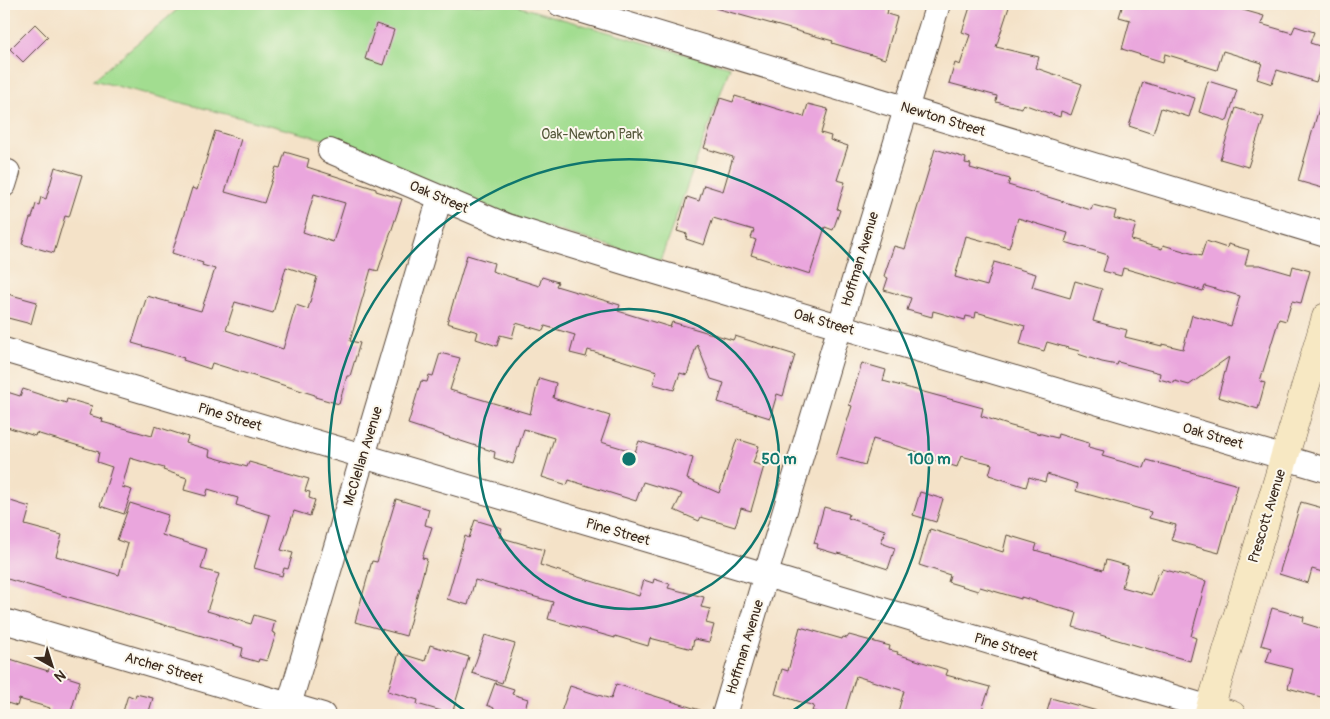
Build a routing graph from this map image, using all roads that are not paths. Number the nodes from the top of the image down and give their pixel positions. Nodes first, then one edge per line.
1 (560, 4) edge
2 (938, 4) edge
3 (906, 108) junction
4 (330, 151) dead end
5 (440, 197) junction
6 (1326, 235) edge
7 (1326, 316) edge
8 (840, 326) junction
9 (4, 350) edge
10 (363, 457) junction
11 (1285, 457) junction
12 (1326, 470) edge
13 (766, 575) junction
14 (4, 621) edge
15 (287, 710) edge
16 (1217, 713) edge
17 (323, 715) edge
18 (724, 715) edge

1 - 3 street, Newton Street
2 - 3 street, Hoffman Avenue
3 - 6 street, Newton Street
3 - 8 street, Hoffman Avenue
4 - 5 street, Oak Street
5 - 8 street, Oak Street
5 - 10 street, McClellan Avenue
7 - 11 street, Prescott Avenue
8 - 11 street, Oak Street
8 - 13 street, Hoffman Avenue
9 - 10 street, Pine Street
10 - 13 street, Pine Street
10 - 15 street, McClellan Avenue
11 - 12 street, Oak Street
11 - 16 street, Prescott Avenue
13 - 16 street, Pine Street
13 - 18 street, Hoffman Avenue
14 - 15 street, Archer Street
15 - 17 street, Archer Street

